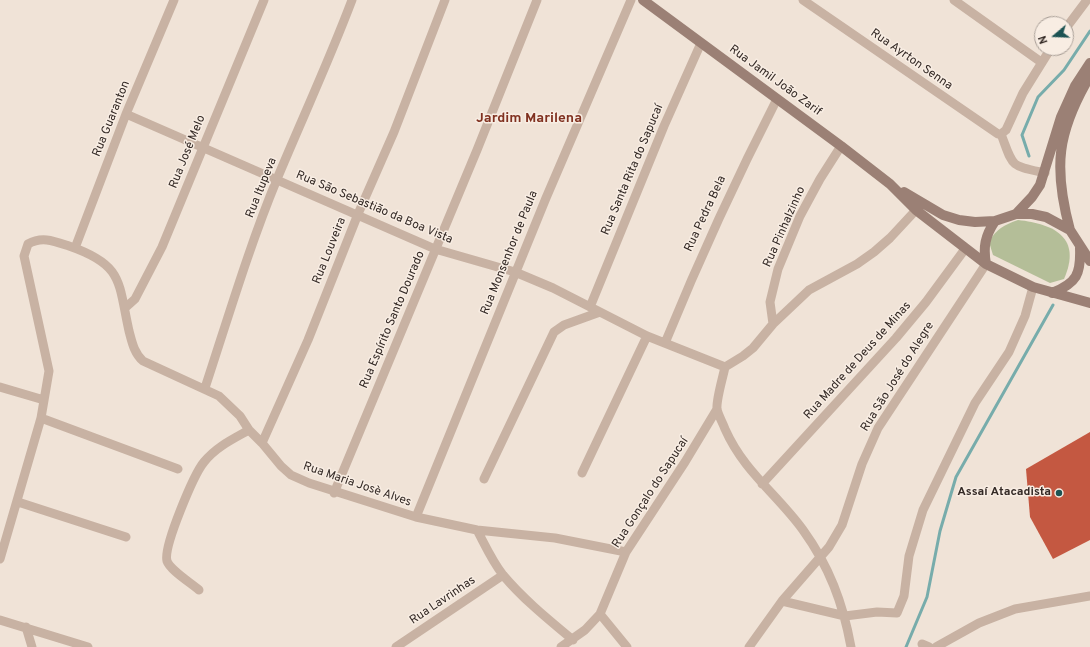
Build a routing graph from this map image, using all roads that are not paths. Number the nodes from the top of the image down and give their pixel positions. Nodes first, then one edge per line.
1 (174, 0) edge
2 (264, 0) edge
3 (352, 0) edge
4 (445, 0) edge
5 (537, 0) edge
6 (631, 0) edge
7 (643, 0) edge
8 (803, 0) edge
9 (954, 0) edge
10 (1087, 0) edge
11 (1074, 17) edge
12 (701, 43) junction
13 (1045, 56) edge
14 (1041, 62) junction
15 (1090, 63) edge
16 (1090, 76) edge
17 (777, 99) junction
18 (126, 114) junction
19 (1004, 132) junction
20 (841, 146) junction
21 (202, 147) junction
22 (1045, 173) junction
23 (277, 179) junction
24 (890, 184) junction
25 (916, 210) junction
26 (358, 214) junction
27 (1016, 214) junction
28 (995, 221) junction
29 (1070, 230) junction
30 (75, 248) junction
31 (1080, 248) junction
32 (435, 249) junction
33 (965, 249) junction
34 (1090, 261) edge
35 (986, 264) junction
36 (515, 272) junction
37 (1033, 286) junction
38 (1052, 292) junction
39 (1090, 303) edge
40 (590, 307) junction
41 (125, 308) junction
42 (600, 312) junction
43 (773, 324) junction
44 (647, 336) junction
45 (665, 343) junction
46 (725, 367) junction
47 (0, 387) edge
48 (205, 388) junction
49 (44, 400) junction
50 (717, 409) junction
51 (41, 418) junction
52 (249, 430) junction
53 (262, 443) junction
54 (178, 469) dead end
55 (582, 473) dead end
56 (484, 479) dead end
57 (762, 484) junction
58 (334, 493) junction
59 (18, 502) junction
60 (416, 518) junction
61 (477, 530) junction
62 (126, 537) dead end
63 (626, 552) junction
64 (822, 557) junction
65 (0, 559) edge
66 (503, 575) junction
67 (199, 590) dead end
68 (1090, 596) edge
69 (782, 601) junction
70 (600, 614) junction
71 (845, 616) junction
72 (0, 620) edge
73 (26, 627) junction
74 (573, 640) junction
75 (32, 647) edge
76 (88, 647) edge
77 (396, 647) edge
78 (561, 647) edge
79 (627, 647) edge
80 (749, 647) edge
81 (851, 647) edge
82 (936, 647) edge

1 - 18 street, Rua Guaranton
2 - 21 street, Rua José Melo
3 - 23 street, Rua Itupeva
4 - 26 street, Rua Louveira
5 - 32 street, Rua Espírito Santo Dourado
6 - 36 street, Rua Monsenhor de Paula
7 - 12 main road, Rua Jamil João Zarif
8 - 19 street, Rua Ayrton Senna
9 - 14 street
10 - 11 street
12 - 17 main road, Rua Jamil João Zarif
12 - 40 street, Rua Santa Rita do Sapucaí
13 - 14 street
14 - 19 street
15 - 22 main road
16 - 29 main road
17 - 20 main road, Rua Jamil João Zarif
17 - 45 street, Rua Pedra Bela
18 - 21 street, Rua São Sebastião da Boa Vista
18 - 30 street, Rua Guaranton
19 - 22 street
20 - 24 main road, Rua Jamil João Zarif
20 - 43 street, Rua Pinhalzinho
21 - 23 street, Rua São Sebastião da Boa Vista
21 - 41 street, Rua José Melo
22 - 27 main road
23 - 26 street, Rua São Sebastião da Boa Vista
23 - 48 street, Rua Itupeva
24 - 25 main road, Rua Jamil João Zarif
24 - 28 main road, Rua Jamil João Zarif
25 - 33 main road, Rua Jamil João Zarif
25 - 43 street
26 - 32 street, Rua São Sebastião da Boa Vista
26 - 53 street, Rua Louveira
27 - 28 main road, Rua Jamil João Zarif
27 - 29 main road, Rua Jamil João Zarif
28 - 35 main road
29 - 31 main road
30 - 41 street, Rua Maria Josè Alves
30 - 49 street, Rua Maria Josè Alves
31 - 34 main road
31 - 38 main road
32 - 36 street, Rua São Sebastião da Boa Vista
32 - 58 street, Rua Espírito Santo Dourado
33 - 35 main road, Rua Jamil João Zarif
33 - 57 street, Rua Madre de Deus de Minas
35 - 37 main road, Rua Jamil João Zarif
35 - 64 street, Rua São José do Alegre
36 - 40 street, Rua São Sebastião da Boa Vista
36 - 60 street, Rua Monsenhor de Paula
37 - 38 main road, Rua Jamil João Zarif
37 - 71 street
38 - 39 main road, Rua Jamil João Zarif
40 - 42 street, Rua São Sebastião da Boa Vista
41 - 48 street, Rua Maria Josè Alves
42 - 44 street, Rua São Sebastião da Boa Vista
42 - 56 street
43 - 46 street
44 - 45 street, Rua São Sebastião da Boa Vista
44 - 55 street
45 - 46 street, Rua São Sebastião da Boa Vista
46 - 50 street
47 - 49 street
48 - 52 street, Rua Maria Josè Alves
49 - 51 street
50 - 57 street
50 - 63 street, Rua Gonçalo do Sapucaí
51 - 54 street
51 - 59 street
52 - 53 street, Rua Maria Josè Alves
52 - 67 street
53 - 58 street, Rua Maria Josè Alves
57 - 64 street
58 - 60 street, Rua Maria Josè Alves
59 - 62 street
59 - 65 street
60 - 61 street, Rua Maria Josè Alves
61 - 63 street, Rua Maria Josè Alves
61 - 66 street
63 - 70 street, Rua Gonçalo do Sapucaí
64 - 69 street, Rua São José do Alegre
64 - 71 street
66 - 74 street
66 - 77 street, Rua Lavrinhas
68 - 82 street
69 - 71 street
69 - 80 street, Rua São José do Alegre
70 - 74 street
70 - 79 street
71 - 81 street
72 - 73 street
73 - 75 street
73 - 76 street
74 - 78 street

